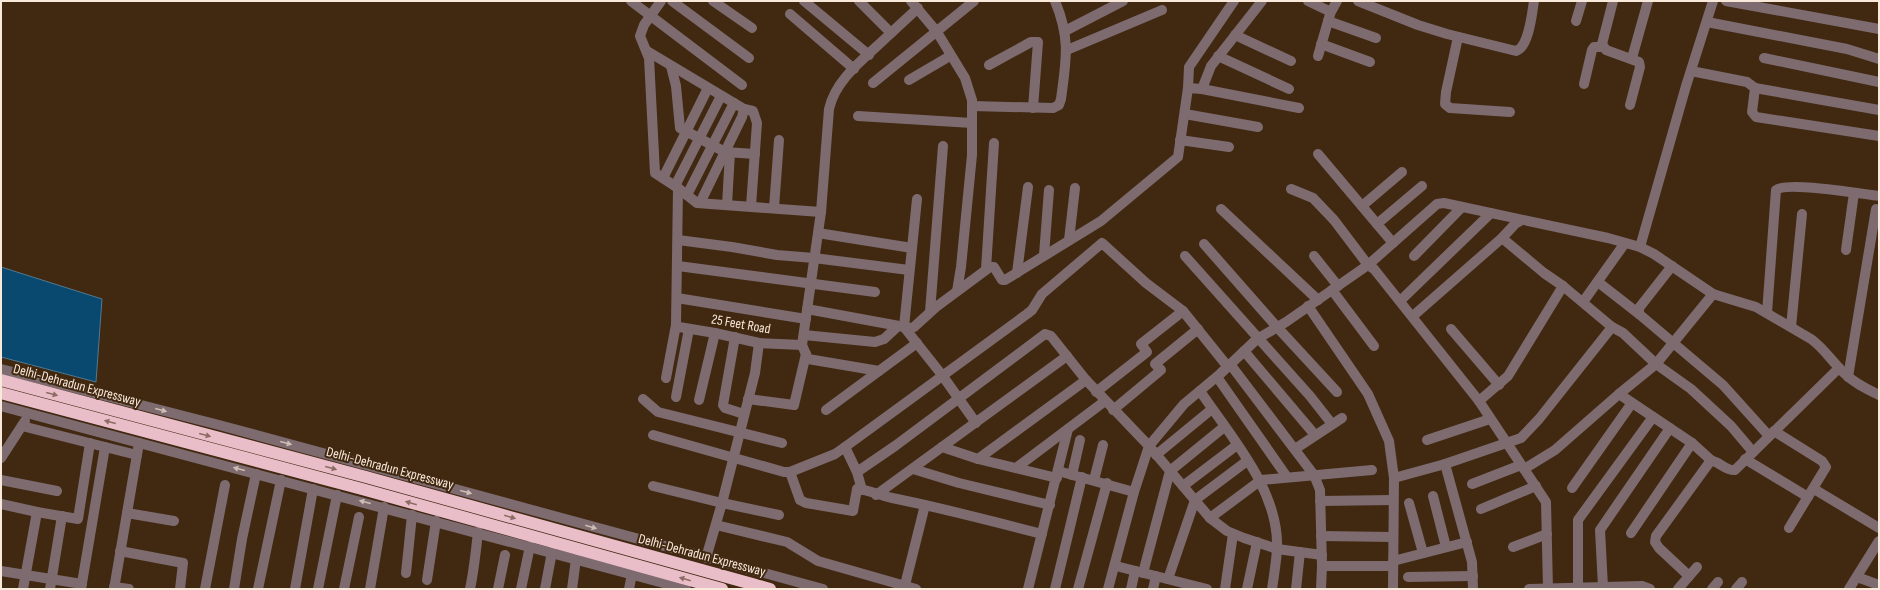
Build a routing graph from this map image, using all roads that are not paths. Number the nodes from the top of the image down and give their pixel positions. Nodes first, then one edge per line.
1 (630, 1) edge
2 (661, 1) edge
3 (672, 1) edge
4 (713, 1) edge
5 (804, 1) edge
6 (859, 1) edge
7 (974, 1) edge
8 (1055, 1) edge
9 (1123, 1) edge
10 (1234, 1) edge
11 (1262, 1) edge
12 (1308, 1) edge
13 (1337, 1) edge
14 (1358, 1) edge
15 (1534, 1) edge
16 (1582, 1) edge
17 (1613, 1) edge
18 (1648, 1) edge
19 (1713, 1) edge
20 (1726, 1) edge
21 (915, 5) edge
22 (1162, 10) dead end
23 (790, 14) dead end
24 (651, 16) junction
25 (1329, 16) junction
26 (1576, 21) dead end
27 (1707, 22) junction
28 (752, 28) dead end
29 (1879, 29) edge
30 (1065, 31) junction
31 (937, 32) junction
32 (891, 33) junction
33 (1235, 35) junction
34 (1458, 37) junction
35 (1376, 38) dead end
36 (1321, 44) junction
37 (1603, 47) junction
38 (1067, 50) junction
39 (647, 51) junction
40 (869, 55) junction
41 (950, 56) junction
42 (1218, 56) junction
43 (1318, 56) dead end
44 (749, 58) dead end
45 (1632, 58) junction
46 (1764, 58) dead end
47 (1879, 59) edge
48 (1291, 61) dead end
49 (1370, 62) dead end
50 (989, 65) dead end
51 (671, 66) junction
52 (854, 69) junction
53 (1691, 71) junction
54 (909, 80) dead end
55 (1879, 82) edge
56 (873, 83) dead end
57 (1584, 84) dead end
58 (742, 85) dead end
59 (708, 88) junction
60 (1188, 88) junction
61 (1755, 88) junction
62 (1202, 89) junction
63 (1289, 89) dead end
64 (721, 96) junction
65 (734, 103) junction
66 (1630, 105) dead end
67 (972, 106) junction
68 (1033, 108) junction
69 (1299, 108) dead end
70 (744, 109) junction
71 (1879, 110) edge
72 (1510, 112) dead end
73 (1185, 114) junction
74 (858, 116) dead end
75 (972, 123) junction
76 (1258, 126) dead end
77 (687, 132) junction
78 (1879, 136) edge
79 (699, 138) junction
80 (779, 140) dead end
81 (1180, 140) junction
82 (994, 143) dead end
83 (712, 145) junction
84 (943, 146) dead end
85 (1229, 147) dead end
86 (728, 152) junction
87 (755, 154) junction
88 (1318, 154) dead end
89 (1402, 172) dead end
90 (663, 178) junction
91 (1422, 186) dead end
92 (676, 187) junction
93 (1028, 187) dead end
94 (1075, 188) dead end
95 (1291, 189) dead end
96 (1049, 190) dead end
97 (1854, 193) junction
98 (687, 195) junction
99 (1879, 196) edge
100 (917, 198) dead end
101 (700, 203) junction
102 (727, 205) junction
103 (751, 206) junction
104 (1362, 206) junction
105 (1462, 207) junction
106 (774, 208) junction
107 (1876, 208) dead end
108 (1221, 209) dead end
109 (821, 212) junction
110 (1491, 213) junction
111 (1802, 214) dead end
112 (1522, 220) junction
113 (1377, 224) junction
114 (818, 233) junction
115 (1502, 238) junction
116 (678, 240) junction
117 (1069, 240) junction
118 (1393, 243) junction
119 (1625, 243) junction
120 (1204, 244) dead end
121 (1640, 247) junction
122 (912, 248) junction
123 (1846, 250) dead end
124 (1044, 255) junction
125 (1185, 256) dead end
126 (1314, 256) dead end
127 (1414, 256) dead end
128 (814, 258) junction
129 (1368, 265) junction
130 (678, 266) junction
131 (1672, 266) junction
132 (986, 269) junction
133 (909, 270) junction
134 (1016, 272) junction
135 (1598, 282) junction
136 (812, 283) junction
137 (1563, 286) junction
138 (1335, 288) junction
139 (957, 291) junction
140 (875, 292) dead end
141 (1713, 294) junction
142 (677, 298) junction
143 (1318, 300) junction
144 (1400, 300) junction
145 (1583, 302) junction
146 (1308, 306) junction
147 (1183, 311) junction
148 (930, 312) junction
149 (1767, 313) junction
150 (806, 314) junction
151 (1639, 314) junction
152 (1412, 316) junction
153 (676, 325) junction
154 (901, 326) junction
155 (1277, 327) junction
156 (1612, 327) junction
157 (1791, 327) junction
158 (689, 329) junction
159 (1198, 329) junction
160 (1451, 329) dead end
161 (715, 333) junction
162 (735, 337) junction
163 (1257, 339) junction
164 (759, 343) junction
165 (917, 343) junction
166 (1674, 343) junction
167 (804, 345) junction
168 (1374, 346) dead end
169 (1244, 352) junction
170 (1067, 356) junction
171 (1656, 364) junction
172 (1229, 365) junction
173 (1839, 368) junction
174 (1, 369) edge
175 (879, 371) junction
176 (942, 375) junction
177 (1217, 377) junction
178 (1848, 377) junction
179 (39, 378) junction
180 (666, 378) dead end
181 (1, 380) edge
182 (1086, 380) junction
183 (1499, 385) junction
184 (1200, 391) junction
185 (1096, 392) junction
186 (1337, 392) dead end
187 (1878, 392) edge
188 (1, 393) edge
189 (1619, 394) junction
190 (676, 397) dead end
191 (748, 398) junction
192 (644, 399) dead end
193 (958, 399) junction
194 (699, 400) dead end
195 (1105, 401) junction
196 (1479, 401) junction
197 (1632, 403) junction
198 (1, 406) edge
199 (1212, 409) junction
200 (826, 410) dead end
201 (1113, 410) junction
202 (744, 414) junction
203 (1653, 417) junction
204 (1342, 418) dead end
205 (1490, 419) junction
206 (25, 421) junction
207 (976, 423) junction
208 (1332, 424) junction
209 (1224, 427) junction
210 (1670, 428) junction
211 (1068, 429) junction
212 (740, 432) junction
213 (1772, 434) junction
214 (653, 435) dead end
215 (1315, 435) junction
216 (1080, 440) dead end
217 (1427, 440) dead end
218 (90, 443) junction
219 (139, 443) junction
220 (782, 443) dead end
221 (1507, 443) junction
222 (1692, 443) junction
223 (1103, 445) dead end
224 (1237, 445) junction
225 (1149, 446) junction
226 (104, 447) junction
227 (845, 447) junction
228 (942, 447) junction
229 (1294, 449) junction
230 (137, 454) junction
231 (1156, 455) junction
232 (1749, 456) junction
233 (734, 457) junction
234 (1, 458) edge
235 (978, 459) junction
236 (1247, 460) junction
237 (1712, 461) junction
238 (1445, 464) junction
239 (1523, 467) junction
240 (1016, 468) junction
241 (913, 469) junction
242 (1372, 470) dead end
243 (1170, 471) junction
244 (790, 472) junction
245 (857, 472) junction
246 (1058, 475) junction
247 (1314, 475) junction
248 (1077, 476) junction
249 (1287, 477) junction
250 (1394, 478) junction
251 (255, 479) junction
252 (1, 480) edge
253 (1094, 480) junction
254 (1261, 480) junction
255 (1107, 483) junction
256 (1472, 484) dead end
257 (225, 485) dead end
258 (653, 486) dead end
259 (1183, 486) junction
260 (1536, 486) junction
261 (280, 487) junction
262 (1572, 488) dead end
263 (862, 490) junction
264 (57, 491) dead end
265 (1134, 492) junction
266 (1811, 493) junction
267 (312, 495) junction
268 (876, 495) junction
269 (1432, 496) dead end
270 (1195, 500) junction
271 (1393, 500) junction
272 (335, 501) junction
273 (1320, 501) junction
274 (722, 503) junction
275 (1, 504) edge
276 (1409, 504) dead end
277 (925, 505) junction
278 (1050, 505) junction
279 (1481, 509) dead end
280 (37, 512) junction
281 (127, 513) junction
282 (382, 515) junction
283 (779, 515) dead end
284 (62, 516) junction
285 (359, 517) dead end
286 (1210, 518) junction
287 (174, 521) dead end
288 (411, 521) junction
289 (716, 525) junction
290 (1789, 528) dead end
291 (1879, 528) edge
292 (435, 530) junction
293 (1631, 533) dead end
294 (1042, 534) junction
295 (1233, 534) junction
296 (1547, 534) junction
297 (1321, 536) junction
298 (1393, 537) junction
299 (477, 540) junction
300 (1879, 541) edge
301 (1257, 542) junction
302 (1467, 542) junction
303 (530, 546) junction
304 (1446, 547) junction
305 (1513, 547) dead end
306 (1277, 549) junction
307 (120, 552) junction
308 (552, 552) junction
309 (1300, 552) junction
310 (1423, 553) junction
311 (505, 555) dead end
312 (1322, 555) junction
313 (706, 558) junction
314 (576, 559) junction
315 (1393, 564) junction
316 (1116, 566) junction
317 (1322, 566) junction
318 (1697, 567) dead end
319 (1, 572) edge
320 (1139, 572) junction
321 (406, 573) dead end
322 (632, 574) junction
323 (25, 576) junction
324 (1156, 576) junction
325 (1473, 576) junction
326 (1689, 576) junction
327 (1408, 577) dead end
328 (1857, 577) junction
329 (1168, 579) junction
330 (427, 580) dead end
331 (51, 584) edge
332 (1879, 585) edge
333 (1180, 586) edge
334 (81, 587) edge
335 (1603, 587) junction
336 (114, 588) edge
337 (680, 588) edge
338 (905, 588) edge
339 (1548, 588) edge
340 (1578, 588) junction
341 (1644, 588) edge
342 (23, 589) edge
343 (129, 589) edge
344 (180, 589) edge
345 (205, 589) edge
346 (234, 589) edge
347 (258, 589) edge
348 (295, 589) edge
349 (318, 589) edge
350 (344, 589) edge
351 (370, 589) edge
352 (470, 589) edge
353 (498, 589) edge
354 (521, 589) edge
355 (545, 589) edge
356 (572, 589) edge
357 (628, 589) edge
358 (722, 589) edge
359 (770, 589) edge
360 (823, 589) edge
361 (916, 589) edge
362 (1028, 589) edge
363 (1056, 589) edge
364 (1078, 589) edge
365 (1108, 589) edge
366 (1131, 589) edge
367 (1153, 589) edge
368 (1206, 589) edge
369 (1225, 589) edge
370 (1247, 589) edge
371 (1272, 589) edge
372 (1296, 589) edge
373 (1320, 589) edge
374 (1393, 589) edge
375 (1473, 589) edge
376 (1529, 589) edge
377 (1678, 589) edge
378 (1849, 589) edge

1 - 24 street
2 - 24 street
3 - 44 street
4 - 28 street
5 - 40 street
6 - 32 street
7 - 31 street
8 - 30 street
9 - 30 street
10 - 60 street
11 - 33 street
12 - 25 street
13 - 25 street
14 - 34 street
15 - 34 street
16 - 26 street
17 - 37 street
18 - 45 street
19 - 27 street
20 - 29 street
21 - 31 street
21 - 32 street
22 - 38 street
23 - 52 street
24 - 39 street
24 - 58 street
25 - 35 street
25 - 36 street
27 - 47 street
27 - 53 street
30 - 38 street
31 - 41 street
31 - 56 street
32 - 40 street
33 - 42 street
33 - 48 street
34 - 72 street
36 - 43 street
36 - 49 street
37 - 45 street
37 - 57 street
38 - 68 street
39 - 51 street
39 - 90 street
40 - 52 street
41 - 54 street
41 - 67 street
42 - 62 street
42 - 63 street
45 - 66 street
46 - 55 street
50 - 68 street
51 - 59 street
51 - 77 street
52 - 109 street
53 - 61 street
53 - 121 street
59 - 64 street
59 - 77 street
60 - 62 street
60 - 73 street
61 - 71 street
61 - 78 street
62 - 69 street
64 - 65 street
64 - 79 street
65 - 70 street
65 - 83 street
67 - 68 street
67 - 75 street
70 - 86 street
70 - 87 street
73 - 76 street
73 - 81 street
74 - 75 street
75 - 139 street
77 - 79 street
77 - 90 street
79 - 83 street
79 - 92 street
80 - 106 street
81 - 85 street
81 - 117 street
82 - 132 street
83 - 86 street
83 - 98 street
84 - 148 street
86 - 87 street
86 - 101 street
86 - 102 street
87 - 103 street
88 - 104 street
89 - 104 street
90 - 92 street
91 - 113 street
92 - 98 street
92 - 116 street
93 - 134 street
94 - 117 street
95 - 129 street
96 - 124 street
97 - 99 street
97 - 123 street
97 - 149 street
98 - 101 street
100 - 122 street
101 - 102 street
102 - 103 street
103 - 106 street
104 - 113 street
105 - 110 street
105 - 118 street
105 - 127 street
106 - 109 street
107 - 178 street
108 - 143 street
109 - 114 street
110 - 112 street
110 - 144 street
111 - 157 street
112 - 115 street
112 - 119 street
113 - 118 street
114 - 122 street
114 - 128 street
115 - 137 street
115 - 152 street
116 - 128 street
116 - 130 street
117 - 124 street
118 - 129 street
119 - 121 street
119 - 135 street
120 - 155 street
121 - 131 street
122 - 133 street
124 - 134 street
125 - 163 street
126 - 138 street
128 - 133 street
128 - 136 street
129 - 138 street
129 - 144 street
130 - 136 street
130 - 142 street
131 - 141 street
131 - 151 street
132 - 134 street
132 - 139 street
133 - 154 street
135 - 145 street
135 - 151 street
136 - 140 street
136 - 150 street
137 - 145 street
137 - 183 street
138 - 143 street
138 - 168 street
139 - 148 street
141 - 149 street
141 - 166 street
142 - 150 street
142 - 153 street
143 - 146 street
144 - 152 street
145 - 156 street
146 - 155 street
146 - 250 street
147 - 159 street
147 - 176 street
147 - 185 street
148 - 154 street
149 - 157 street
150 - 154 street
150 - 167 street
151 - 166 street
152 - 196 street
153 - 158 street, 25 Feet Road
153 - 180 street
154 - 165 street
154 - 167 street, 25 Feet Road
155 - 163 street
155 - 186 street
156 - 171 street
156 - 221 street
157 - 173 street
158 - 161 street, 25 Feet Road
158 - 190 street
159 - 172 street
159 - 201 street
160 - 183 street
161 - 162 street, 25 Feet Road
161 - 194 street
162 - 164 street, 25 Feet Road
162 - 202 street
163 - 169 street
163 - 208 street
164 - 167 street, 25 Feet Road
164 - 191 street
165 - 175 street
165 - 176 street
166 - 171 street
166 - 213 street
167 - 175 street
167 - 191 street
169 - 172 street
169 - 215 street
170 - 182 street
170 - 193 street
170 - 207 street
171 - 189 street
171 - 232 street
172 - 177 street
172 - 229 street
173 - 178 street
173 - 213 street
174 - 179 street
175 - 200 street
176 - 193 street
176 - 227 street
177 - 184 street
177 - 249 street
178 - 187 street
179 - 206 street
179 -> 313 street
181 -> 359 highway, Delhi-Dehradun Expressway, bridge
182 - 185 street
182 - 235 street
183 - 196 street
184 - 199 street
184 - 225 street
185 - 195 street
358 -> 188 highway, Delhi-Dehradun Expressway, bridge
189 - 197 street
189 - 239 street
191 - 202 street
192 - 212 street
193 - 207 street
193 - 245 street
195 - 201 street
195 - 211 street
196 - 205 street
197 - 203 street
197 - 262 street
198 - 206 street
199 - 209 street
199 - 231 street
201 - 225 street
202 - 212 street
203 - 210 street
203 - 340 street
204 - 208 street
205 - 217 street
205 - 221 street
206 - 218 street
206 - 219 street
206 - 234 street
207 - 228 street
208 - 215 street
209 - 224 street
209 - 243 street
210 - 222 street
210 - 335 street
211 - 240 street
211 - 246 street
212 - 220 street
212 - 233 street
213 - 232 street
213 - 266 street
214 - 233 street
215 - 229 street
216 - 248 street
218 - 226 street
218 - 284 street
219 - 230 street
251 -> 219 street
221 - 238 street
221 - 239 street
222 - 237 street
222 - 293 street
223 - 253 street
224 - 236 street
224 - 259 street
225 - 231 street
225 - 265 street
226 - 230 street
226 - 334 street
227 - 244 street
227 - 245 street
228 - 235 street
228 - 241 street
229 - 247 street
230 - 281 street
231 - 243 street
232 - 237 street
232 - 266 street
233 - 244 street
233 - 274 street
235 - 240 street
236 - 254 street
236 - 270 street
237 - 326 street
238 - 250 street
238 - 302 street
239 - 256 street
239 - 260 street
240 - 246 street
241 - 268 street
241 - 278 street
242 - 247 street
243 - 259 street
243 - 320 street
244 - 263 street
245 - 263 street
246 - 248 street
246 - 278 street
247 - 249 street
247 - 273 street
248 - 253 street
248 - 363 street
249 - 254 street
250 - 271 street
251 - 261 street
251 - 346 street
252 - 264 street
253 - 255 street
254 - 286 street
254 - 306 street
255 - 265 street
255 - 364 street
257 - 345 street
258 - 274 street
259 - 270 street
260 - 279 street
260 - 296 street
261 - 267 street
261 - 347 street
263 - 268 street
265 - 316 street
266 - 290 street
266 - 291 street
267 - 272 street
267 - 348 street
268 - 277 street
269 - 304 street
270 - 286 street
270 - 329 street
271 - 273 street
271 - 298 street
282 -> 272 street
272 - 349 street
273 - 297 street
274 - 283 street
274 - 289 street
275 - 280 street
276 - 310 street
277 - 294 street
277 - 338 street
278 - 294 street
280 - 284 street
280 - 323 street
281 - 287 street
281 - 307 street
282 - 288 street
282 - 351 street
284 - 331 street
285 - 350 street
286 - 295 street
288 - 292 street
288 - 321 street
289 - 313 street
289 - 338 street
292 - 299 street
292 - 330 street
294 - 362 street
295 - 301 street
295 - 369 street
296 - 305 street
296 - 339 street
297 - 298 street
297 - 312 street
298 - 315 street
299 - 303 street
299 - 352 street
300 - 328 street
301 - 306 street
301 - 370 street
302 - 304 street
302 - 325 street
303 - 308 street
303 - 354 street
304 - 310 street
306 - 309 street
306 - 371 street
307 - 336 street
307 - 344 street
308 - 314 street
308 - 355 street
309 - 312 street
309 - 372 street
310 - 315 street
311 - 353 street
312 - 317 street
313 - 360 street
314 - 322 street
314 - 356 street
315 - 317 street
315 - 374 street
316 - 320 street
316 - 365 street
317 - 373 street
318 - 326 street
319 - 323 street
320 - 324 street
320 - 366 street
322 - 337 street
322 - 357 street
323 - 331 street
323 - 342 street
324 - 329 street
324 - 367 street
325 - 327 street
325 - 375 street
326 - 377 street
328 - 332 street
328 - 378 street
329 - 333 street
331 - 334 street
333 - 368 street
335 - 340 street
335 - 341 street
336 - 343 street
338 - 361 street
339 - 340 street
339 - 376 street

